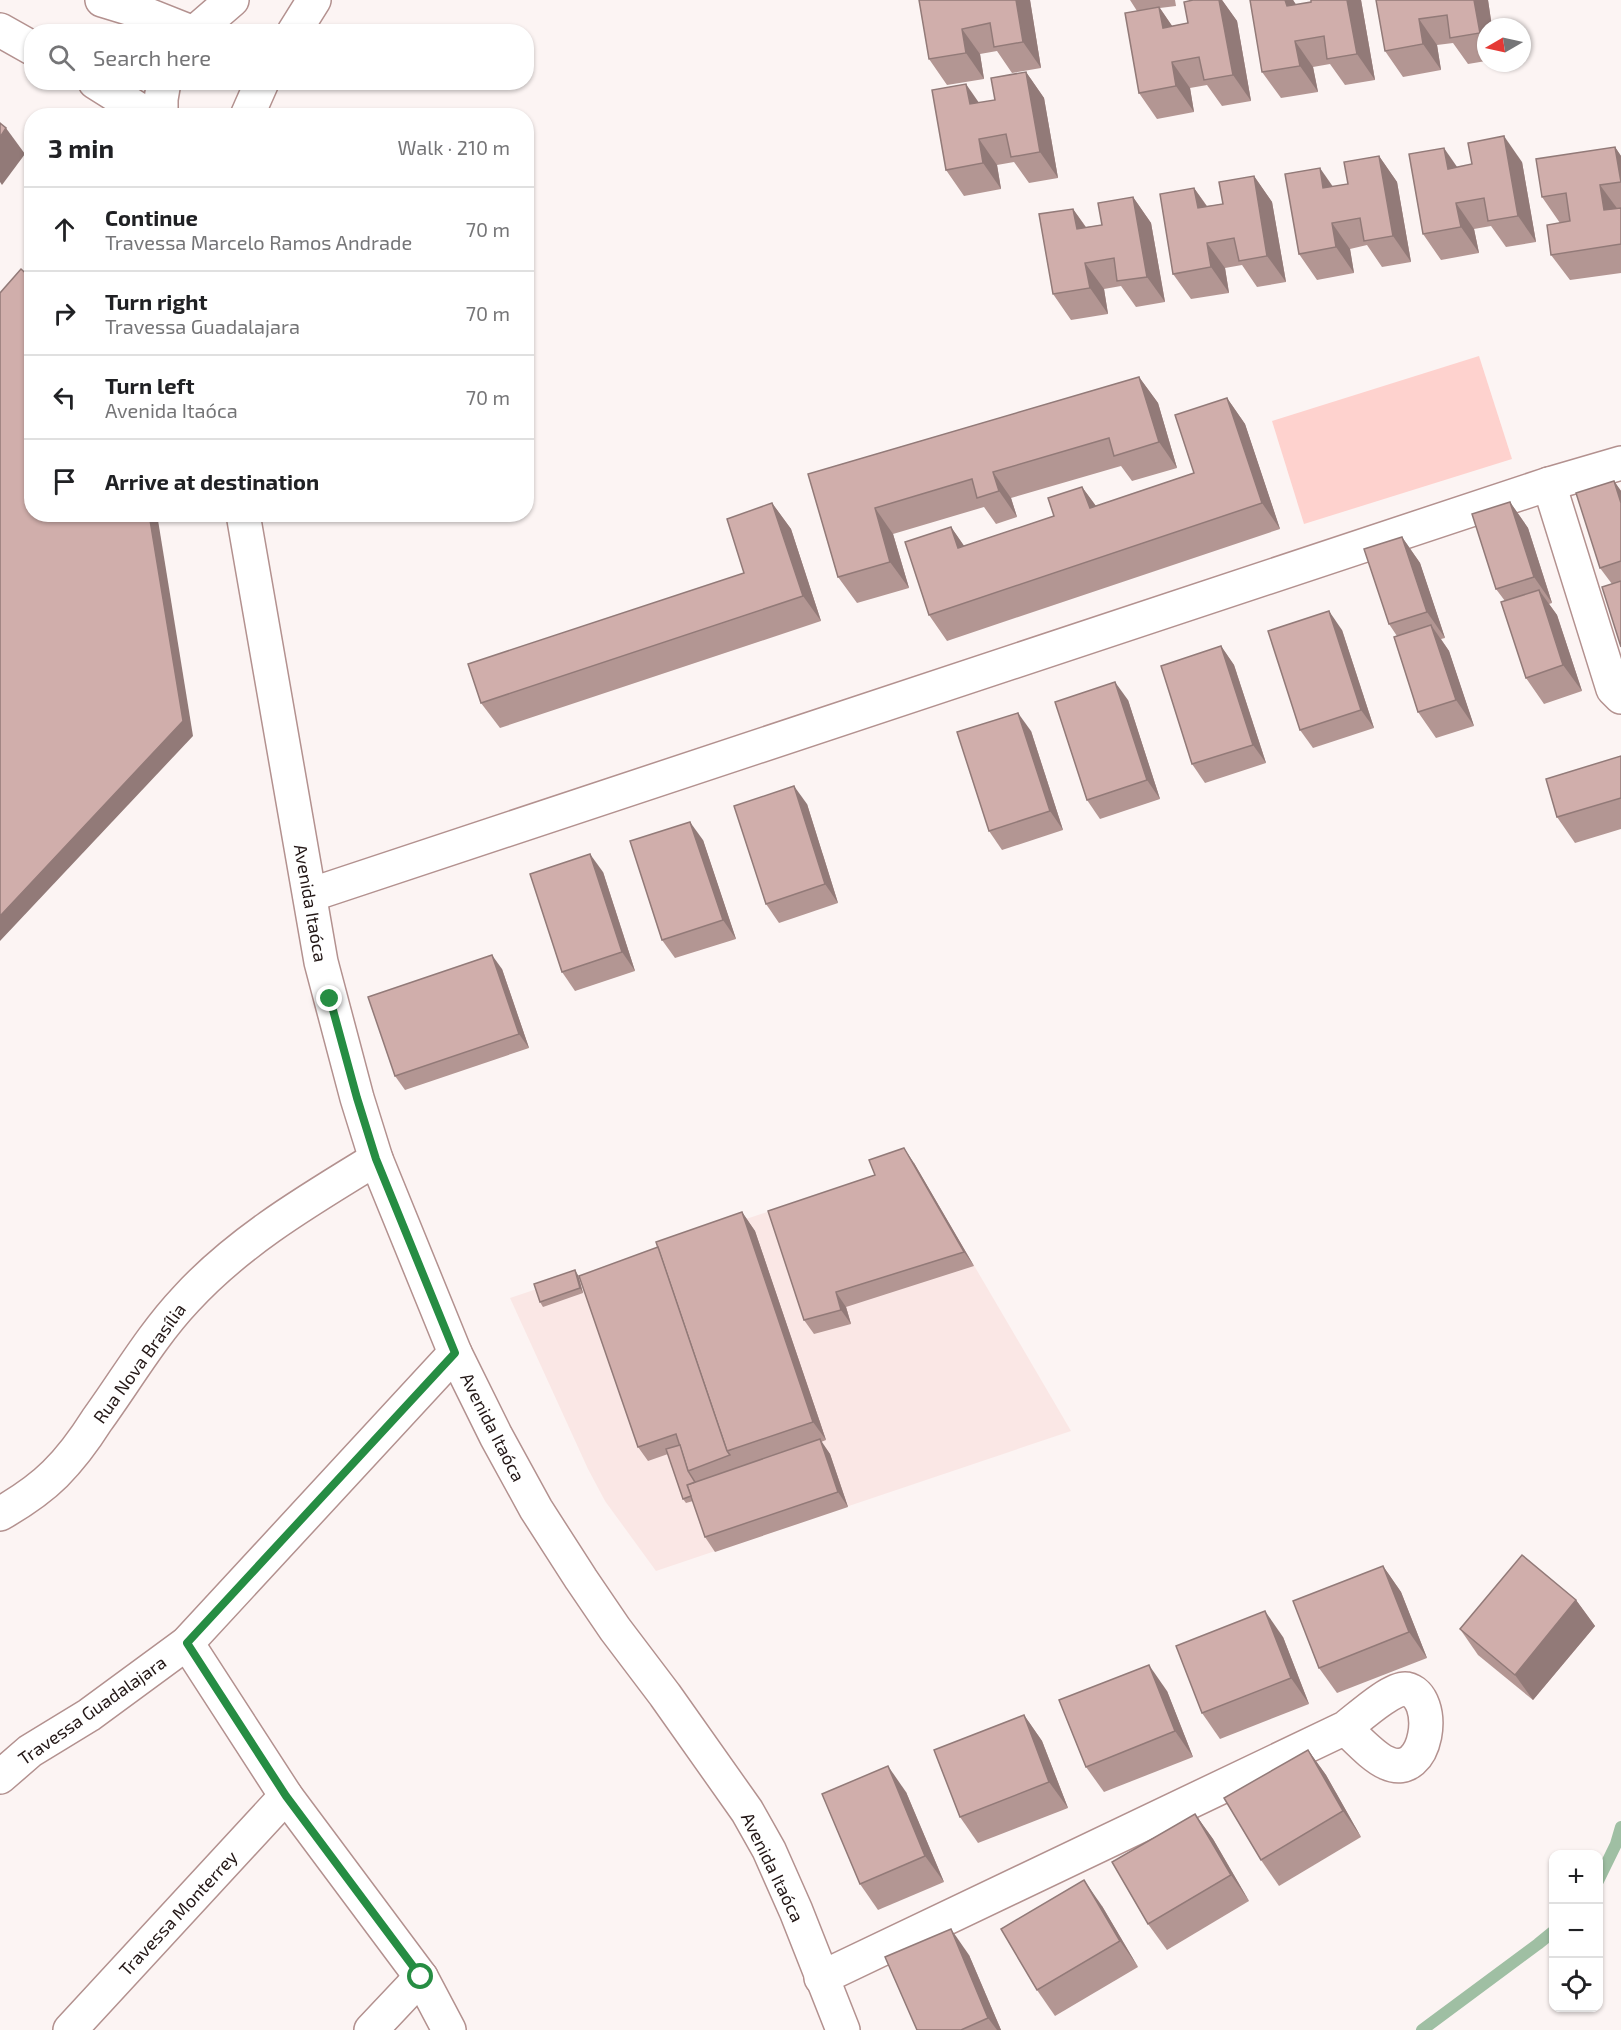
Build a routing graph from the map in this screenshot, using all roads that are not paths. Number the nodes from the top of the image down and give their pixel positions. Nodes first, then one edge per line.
1 (102, 0) edge
2 (232, 0) edge
3 (314, 0) edge
4 (172, 24) edge
5 (203, 24) edge
6 (299, 24) edge
7 (0, 30) edge
8 (24, 44) edge
9 (108, 90) edge
10 (163, 90) edge
11 (258, 90) edge
12 (136, 108) edge
13 (161, 108) edge
14 (251, 108) edge
15 (1621, 463) edge
16 (1549, 484) junction
17 (244, 522) edge
18 (1621, 697) edge
19 (310, 895) junction
20 (376, 1159) junction
21 (455, 1353) junction
22 (0, 1514) edge
23 (187, 1643) junction
24 (1345, 1728) dead end
25 (0, 1777) edge
26 (286, 1796) junction
27 (421, 1977) junction
28 (821, 1978) junction
29 (70, 2030) edge
30 (371, 2030) edge
31 (449, 2030) edge
32 (843, 2030) edge

1 - 4 street
2 - 5 street
3 - 6 street
7 - 8 street
9 - 12 street
10 - 13 street
11 - 14 street
15 - 16 street
16 - 18 street
16 - 19 street
17 - 19 street, Avenida Itaóca
19 - 20 street, Avenida Itaóca
20 - 21 street, Avenida Itaóca
20 - 22 street, Rua Nova Brasília
21 - 23 street, Travessa Guadalajara
21 - 28 street, Avenida Itaóca
23 - 25 street, Travessa Guadalajara
23 - 26 street
24 - 28 street
26 - 27 street
26 - 29 street, Travessa Monterrey
27 - 30 street
27 - 31 street
28 - 32 street, Avenida Itaóca

